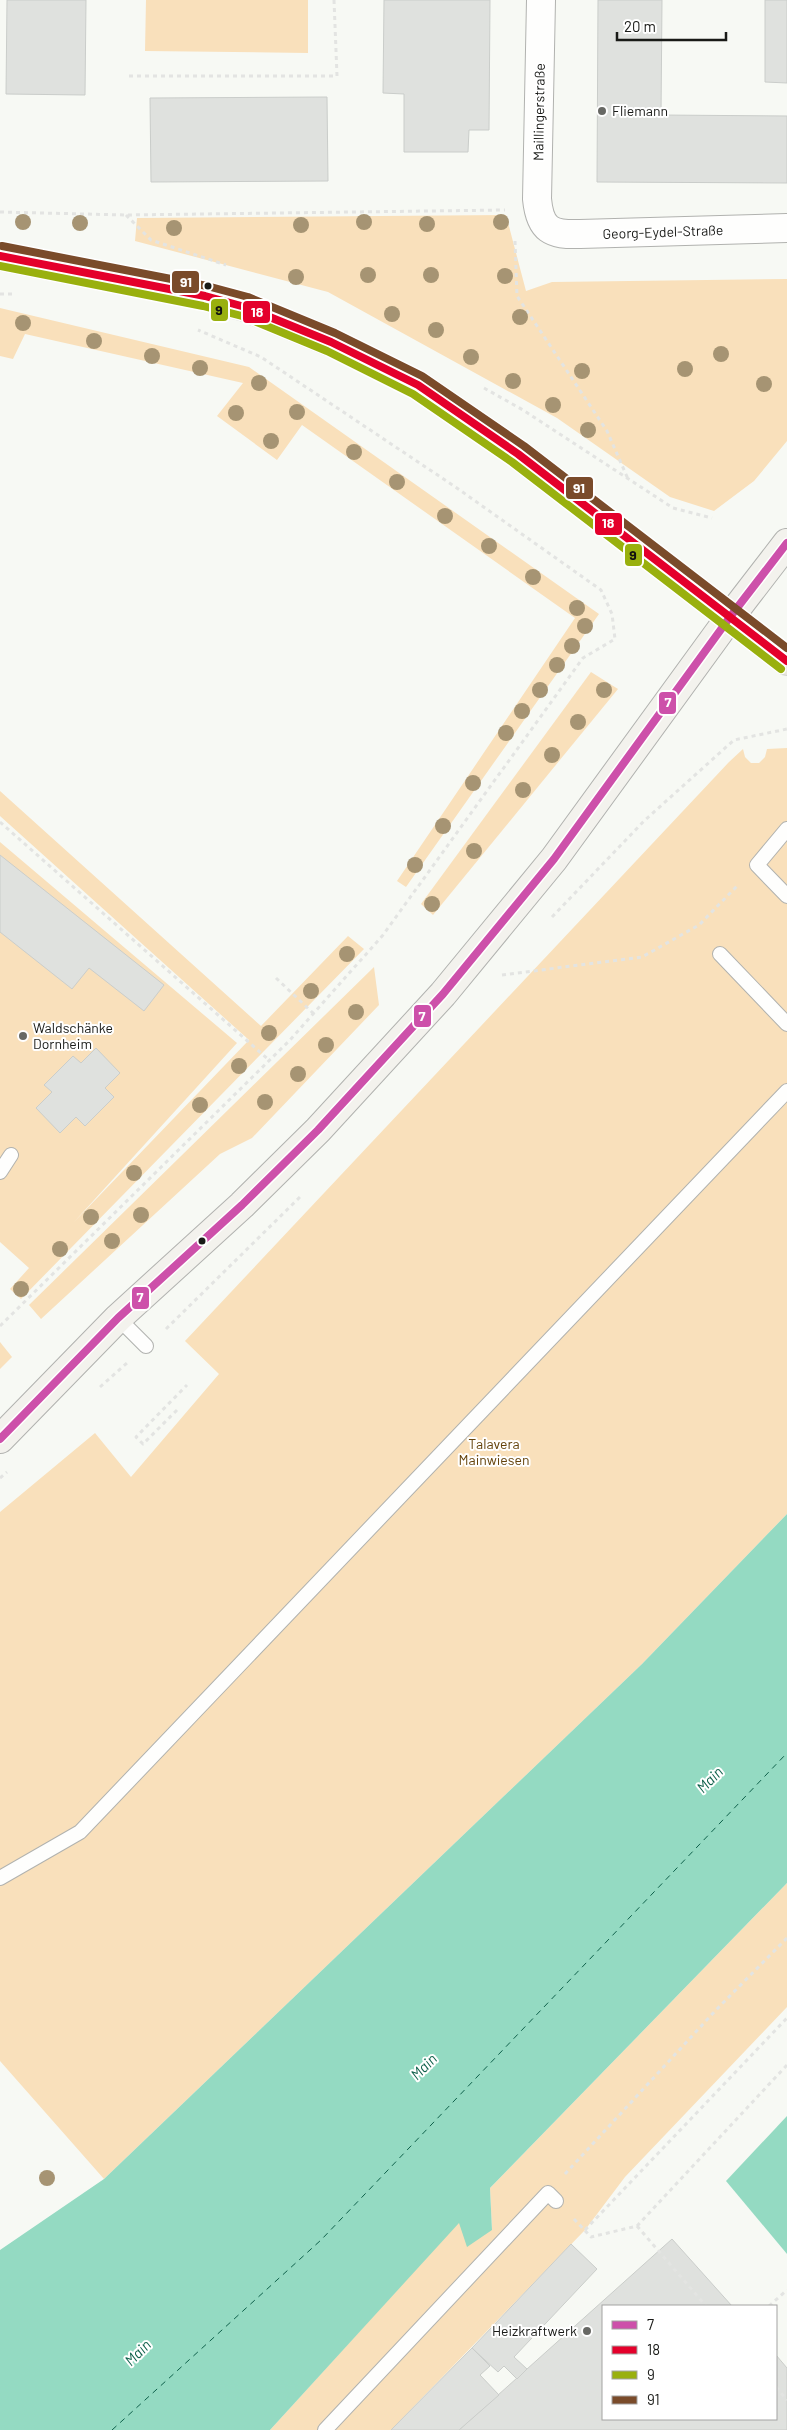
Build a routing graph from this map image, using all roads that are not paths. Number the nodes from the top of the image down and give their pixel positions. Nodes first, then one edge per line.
1 (541, 0) edge
2 (540, 215) joint
3 (787, 228) edge
4 (0, 256) edge
5 (787, 543) edge
6 (730, 617) junction
7 (787, 660) edge
8 (787, 829) edge
9 (787, 896) edge
10 (720, 954) dead end
11 (787, 1024) edge
12 (787, 1091) edge
13 (11, 1155) dead end
14 (0, 1172) edge
15 (118, 1318) junction
16 (146, 1346) dead end
17 (0, 1439) edge
18 (0, 1878) edge
19 (552, 2197) road end
20 (325, 2430) edge

1 - 2 street, Maillingerstraße
2 - 3 street, Georg-Eydel-Straße
4 - 6 main road
5 - 6 main road
6 - 7 main road
6 - 15 main road
8 - 9 lane
10 - 11 lane
12 - 18 lane
13 - 14 lane
15 - 16 lane
15 - 17 main road
19 - 20 lane

